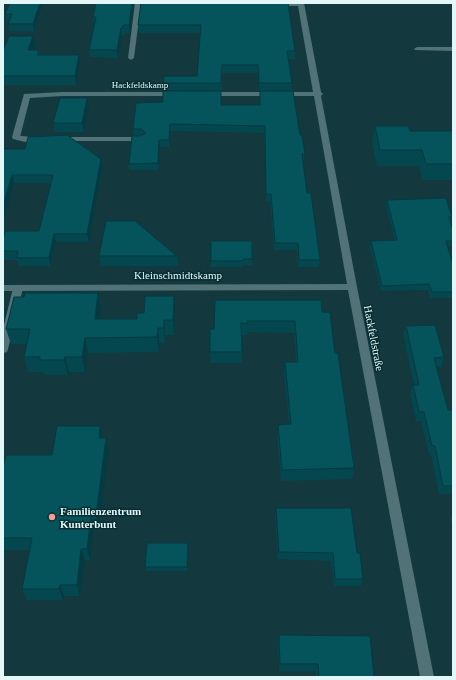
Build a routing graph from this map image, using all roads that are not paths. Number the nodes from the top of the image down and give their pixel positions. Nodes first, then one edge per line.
1 (138, 3) edge
2 (301, 3) edge
3 (270, 4) edge
4 (417, 49) dead end
5 (453, 49) edge
6 (131, 58) dead end
7 (186, 94) edge
8 (202, 94) edge
9 (319, 94) junction
10 (141, 139) edge
11 (352, 287) junction
12 (3, 288) edge
13 (18, 288) junction
14 (3, 349) edge
15 (427, 677) edge

1 - 6 street
2 - 3 street
2 - 9 street, Hackfeldstraße
4 - 5 street
7 - 10 street, Hackfeldskamp
8 - 9 street
9 - 11 street, Hackfeldstraße
11 - 13 street, Kleinschmidtskamp
11 - 15 street, Hackfeldstraße
12 - 13 street, Kleinschmidtskamp
13 - 14 street

